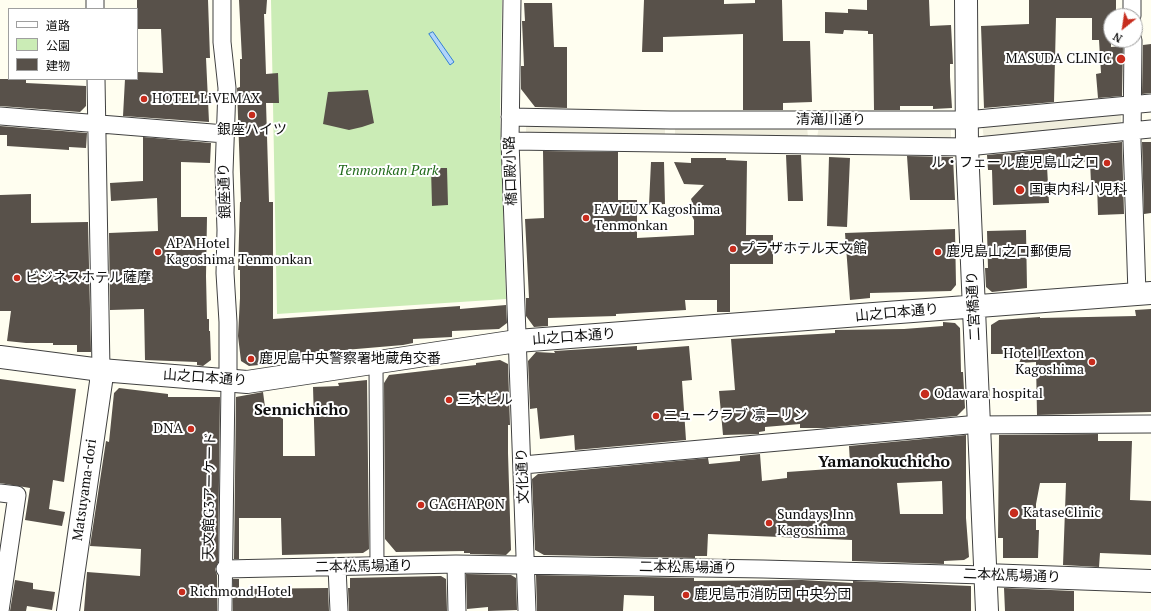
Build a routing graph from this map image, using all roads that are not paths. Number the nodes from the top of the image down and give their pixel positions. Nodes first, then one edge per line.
1 (222, 0) edge
2 (512, 0) edge
3 (966, 0) edge
4 (1133, 48) edge
5 (96, 80) edge
6 (1151, 103) edge
7 (1134, 105) junction
8 (0, 116) edge
9 (510, 117) junction
10 (670, 120) junction
11 (815, 120) junction
12 (966, 120) junction
13 (97, 124) junction
14 (1151, 129) edge
15 (1133, 131) junction
16 (225, 134) junction
17 (510, 141) junction
18 (669, 144) junction
19 (813, 145) junction
20 (966, 147) junction
21 (1144, 294) edge
22 (974, 307) junction
23 (517, 341) junction
24 (0, 358) edge
25 (376, 364) junction
26 (101, 370) junction
27 (228, 382) junction
28 (1151, 424) edge
29 (979, 425) junction
30 (523, 465) junction
31 (0, 493) edge
32 (456, 564) junction
33 (377, 566) junction
34 (337, 567) junction
35 (526, 567) junction
36 (225, 569) junction
37 (985, 575) junction
38 (1151, 581) edge
39 (0, 611) edge
40 (68, 611) edge
41 (225, 611) edge
42 (339, 611) edge
43 (457, 611) edge
44 (527, 611) edge
45 (986, 611) edge

1 - 16 street, 銀座通り
2 - 9 street, 橋口殿小路
3 - 12 street, 二宮橋通り
4 - 7 street
5 - 13 street
6 - 7 street, 清滝川通り
7 - 12 street, 清滝川通り
7 - 15 street
8 - 13 street
9 - 10 street, 清滝川通り
9 - 17 street, 橋口殿小路
10 - 11 street, 清滝川通り
10 - 18 street
11 - 12 street, 清滝川通り
11 - 19 street
12 - 20 street, 二宮橋通り
13 - 16 street
13 - 26 street
14 - 15 street, 清滝川通り
15 - 20 street, 清滝川通り
15 - 21 street
16 - 27 street, 銀座通り
17 - 18 street, 清滝川通り
17 - 23 street, 橋口殿小路
18 - 19 street, 清滝川通り
19 - 20 street, 清滝川通り
20 - 22 street, 二宮橋通り
21 - 22 street, 山之口本通り
22 - 23 street, 山之口本通り
22 - 29 street, 二宮橋通り
23 - 25 street, 山之口本通り
23 - 30 street, 文化通り
24 - 26 street, 山之口本通り
25 - 27 street, 山之口本通り
25 - 33 street
26 - 27 street, 山之口本通り
26 - 40 street, Matsuyama-dori
27 - 36 street, 天文館G3アーケード
28 - 29 street
29 - 30 street
29 - 37 street, 二宮橋通り
30 - 35 street, 文化通り
31 - 39 street
32 - 33 street, 二本松馬場通り
32 - 35 street, 二本松馬場通り
32 - 43 street
33 - 34 street, 二本松馬場通り
34 - 36 street, 二本松馬場通り
34 - 42 street
35 - 37 street, 二本松馬場通り
35 - 44 street, 文化通り
36 - 41 street, 天文館G3アーケード
37 - 38 street, 二本松馬場通り
37 - 45 street, 二宮橋通り

